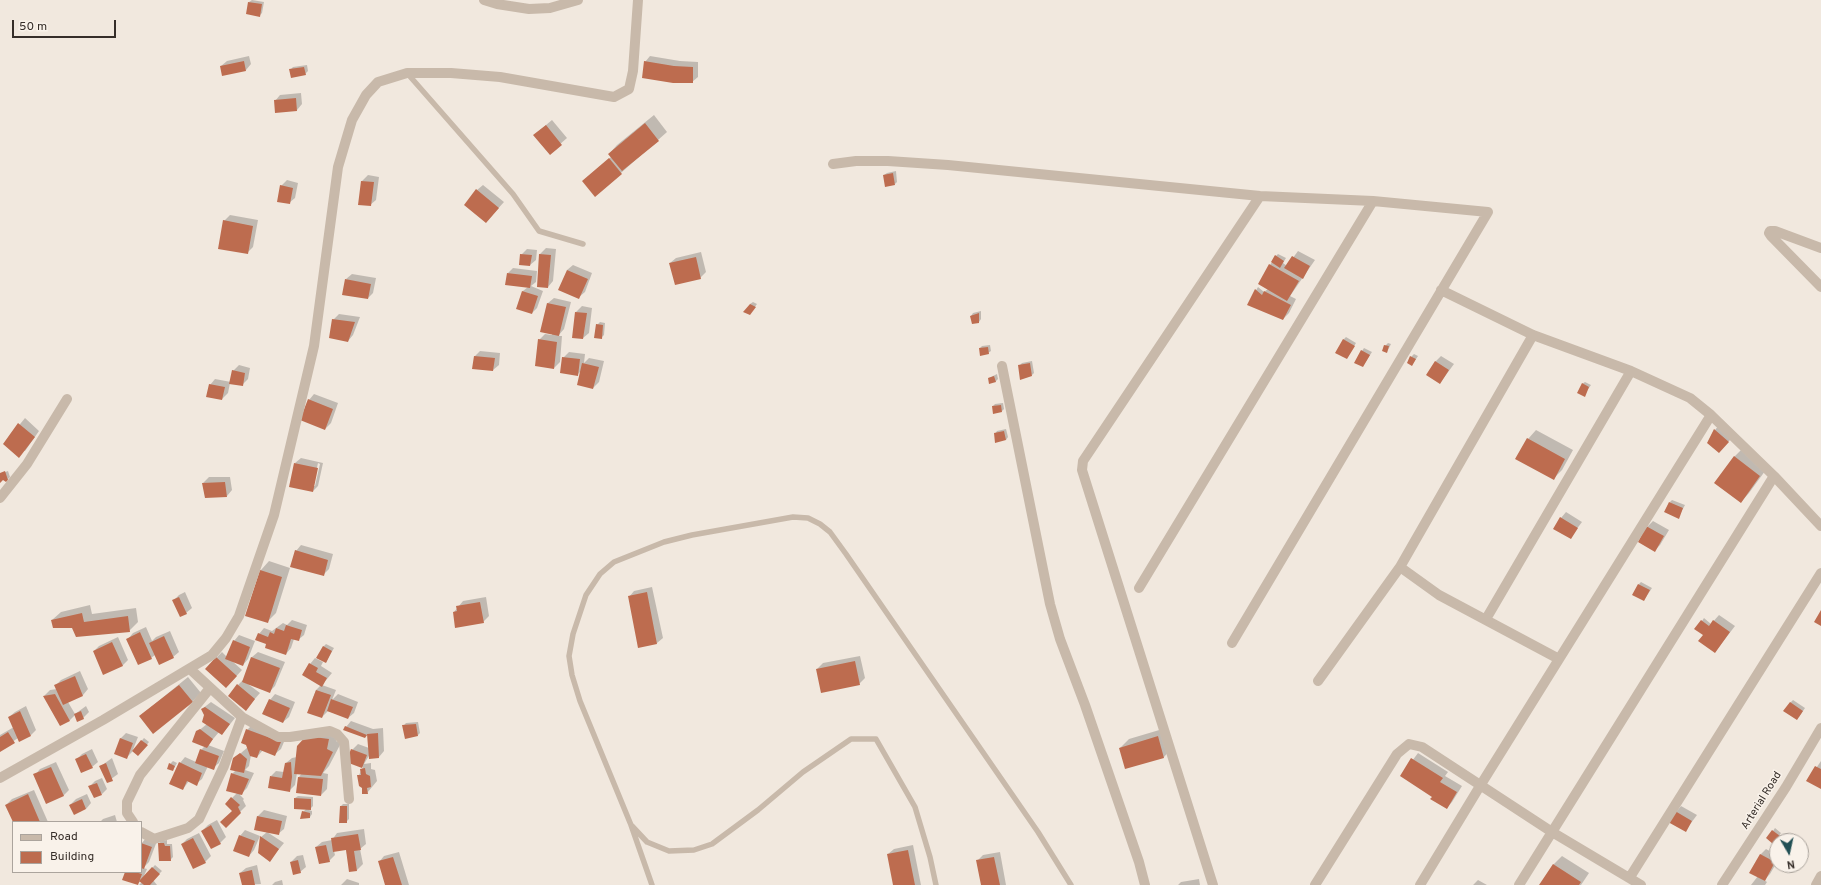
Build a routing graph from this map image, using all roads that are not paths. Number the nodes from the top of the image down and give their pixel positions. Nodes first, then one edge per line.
1 (484, 0) edge
2 (578, 0) edge
3 (638, 0) edge
4 (407, 73) junction
5 (833, 164) dead end
6 (1260, 196) junction
7 (1373, 201) junction
8 (583, 244) dead end
9 (1821, 248) edge
10 (1821, 287) edge
11 (1441, 290) junction
12 (1534, 335) junction
13 (1002, 366) dead end
14 (1631, 371) junction
15 (67, 399) dead end
16 (1711, 415) junction
17 (1774, 476) junction
18 (0, 498) edge
19 (1821, 526) edge
20 (1400, 567) junction
21 (1821, 573) edge
22 (1139, 588) dead end
23 (1486, 619) junction
24 (1232, 642) dead end
25 (1559, 659) junction
26 (190, 669) junction
27 (1318, 681) dead end
28 (210, 688) junction
29 (242, 717) junction
30 (1821, 728) edge
31 (0, 778) edge
32 (1480, 786) junction
33 (349, 799) dead end
34 (132, 821) edge
35 (631, 825) junction
36 (1552, 832) junction
37 (142, 833) edge
38 (1821, 876) edge
39 (1630, 877) junction
40 (652, 885) edge
41 (936, 885) edge
42 (1071, 885) edge
43 (1145, 885) edge
44 (1213, 885) edge
45 (1315, 885) edge
46 (1420, 885) edge
47 (1519, 885) edge
48 (1640, 885) edge
49 (1722, 885) edge
50 (1816, 885) edge

1 - 2 street
3 - 4 street
4 - 8 lane
4 - 26 street
5 - 6 street
6 - 7 street
6 - 44 street
7 - 11 street
7 - 22 street
9 - 10 street
11 - 12 street
11 - 24 street
12 - 14 street
12 - 20 street
13 - 43 street
14 - 16 street
14 - 23 street
15 - 18 street
16 - 17 street
16 - 25 street
17 - 19 street
17 - 36 street
20 - 23 street
20 - 27 street
21 - 39 street
23 - 25 street
25 - 32 street
26 - 28 street
26 - 31 street
28 - 29 street
28 - 34 street
29 - 33 street
29 - 37 street
30 - 49 street, Arterial Road
32 - 36 street
32 - 45 street
32 - 46 street
35 - 40 lane
35 - 41 lane
35 - 42 lane
36 - 39 street
36 - 47 street
38 - 50 street
39 - 48 street

